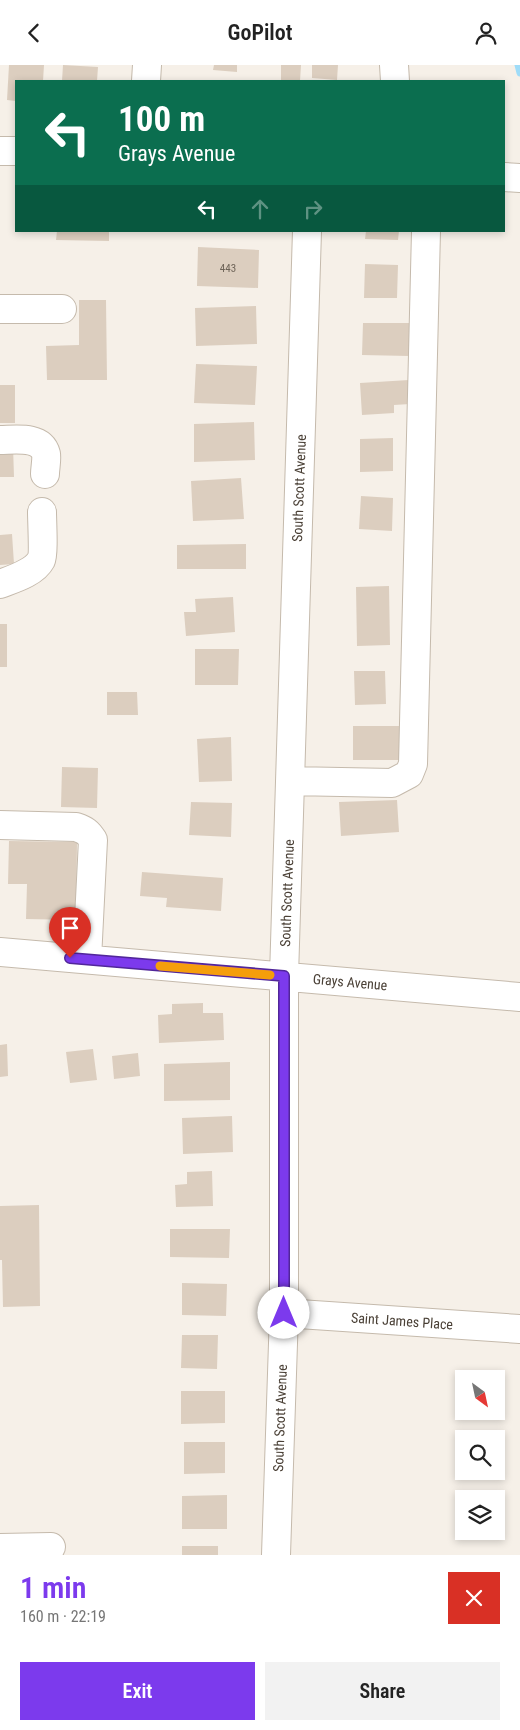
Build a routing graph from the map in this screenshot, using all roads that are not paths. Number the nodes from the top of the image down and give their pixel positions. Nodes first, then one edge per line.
1 (147, 65) edge
2 (394, 65) edge
3 (146, 80) edge
4 (395, 80) edge
5 (0, 151) edge
6 (15, 151) edge
7 (505, 177) edge
8 (520, 178) edge
9 (307, 232) edge
10 (426, 232) edge
11 (0, 309) edge
12 (62, 309) dead end
13 (0, 440) edge
14 (45, 474) dead end
15 (42, 512) dead end
16 (0, 584) edge
17 (290, 781) junction
18 (0, 825) edge
19 (0, 952) edge
20 (87, 959) junction
21 (284, 976) junction
22 (520, 997) edge
23 (284, 1313) junction
24 (520, 1329) edge
25 (51, 1547) dead end
26 (0, 1548) edge
27 (276, 1555) edge

1 - 3 street
2 - 4 street
5 - 6 street
7 - 8 street
9 - 17 street, South Scott Avenue
10 - 17 street
11 - 12 street
13 - 14 street
15 - 16 street
17 - 21 street, South Scott Avenue
18 - 20 street
19 - 20 street, Grays Avenue
20 - 21 street, Grays Avenue
21 - 22 street, Grays Avenue
21 - 23 street, South Scott Avenue
23 - 24 street, Saint James Place
23 - 27 street, South Scott Avenue
25 - 26 street

